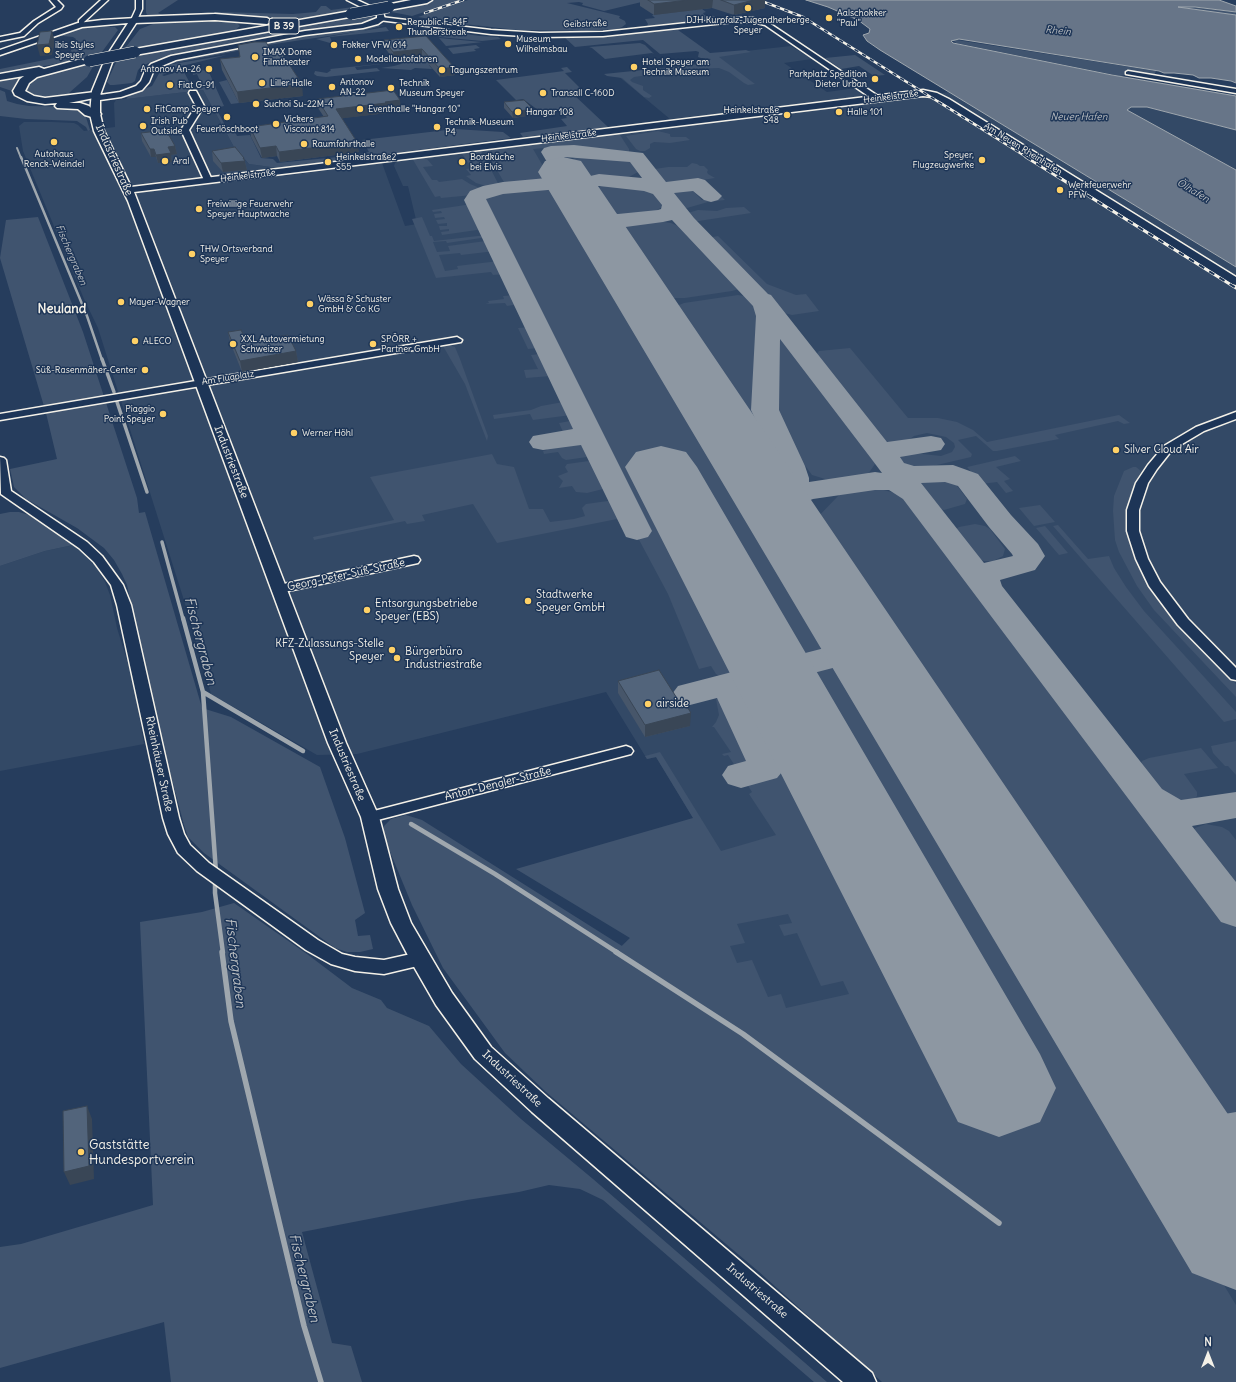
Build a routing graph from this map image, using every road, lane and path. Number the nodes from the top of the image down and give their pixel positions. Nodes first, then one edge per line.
1 (52, 0) edge
2 (105, 0) edge
3 (139, 0) edge
4 (351, 0) edge
5 (427, 0) edge
6 (347, 14) junction
7 (135, 18) junction
8 (381, 18) junction
9 (403, 21) junction
10 (155, 22) junction
11 (103, 23) junction
12 (421, 23) junction
13 (85, 25) junction
14 (364, 26) junction
15 (126, 34) junction
16 (0, 39) edge
17 (205, 40) junction
18 (0, 53) edge
19 (85, 61) junction
20 (1128, 73) dead end
21 (0, 77) edge
22 (145, 80) junction
23 (104, 82) junction
24 (863, 88) junction
25 (7, 91) dead end
26 (1236, 91) edge
27 (193, 93) dead end
28 (121, 94) junction
29 (931, 94) joint
30 (903, 95) junction
31 (95, 97) junction
32 (878, 98) junction
33 (51, 103) junction
34 (94, 112) junction
35 (208, 180) junction
36 (128, 190) junction
37 (1236, 282) edge
38 (457, 340) dead end
39 (201, 382) junction
40 (1236, 415) edge
41 (0, 417) edge
42 (0, 460) edge
43 (3, 496) edge
44 (414, 560) dead end
45 (279, 589) junction
46 (1236, 676) edge
47 (626, 751) dead end
48 (370, 817) junction
49 (420, 959) junction
50 (863, 1382) edge

1 - 16 street
2 - 13 street
3 - 7 street, Industriestraße
4 - 8 street, Geibstraße
5 - 6 main road, B 39, bridge
6 - 7 main road
6 - 17 main road, B 39
7 - 10 main road, B 39
7 - 11 street
7 - 13 street
7 - 15 street, Industriestraße
8 - 9 street, Geibstraße
8 - 12 street, Geibstraße
8 - 14 street
9 - 12 street, Geibstraße
9 - 14 street
10 - 15 main road, B 39
10 - 17 main road, B 39
11 - 13 street
11 - 15 street
12 - 24 street, Geibstraße
13 - 18 street
14 - 22 street
15 - 23 street, Industriestraße
17 - 19 main road, B 39, bridge
19 - 21 main road, B 39
19 - 33 main road, B 39
20 - 26 street
22 - 23 street
22 - 28 street
22 - 31 street
23 - 31 street, Industriestraße
23 - 33 main road, B 39
24 - 30 street
24 - 32 street
25 - 33 main road
27 - 35 street, Heinkelstraße
28 - 31 street
28 - 34 street
29 - 30 street, Heinkelstraße
29 - 37 street, Am Neuen Rheinhafen
30 - 32 street, Heinkelstraße
31 - 33 main road
31 - 34 street, Industriestraße
32 - 35 street, Heinkelstraße
33 - 34 main road
34 - 36 street, Industriestraße
35 - 36 street, Heinkelstraße
36 - 39 street, Industriestraße
38 - 39 street, Am Flugplatz
39 - 41 street, Am Flugplatz
39 - 45 street, Industriestraße
40 - 46 street
42 - 43 street, Rheinhäuser Straße
43 - 49 street, Rheinhäuser Straße
44 - 45 street, Georg-Peter-Süß-Straße
45 - 48 street, Industriestraße
47 - 48 street, Anton-Dengler-Straße
48 - 49 street, Industriestraße
49 - 50 street, Industriestraße

